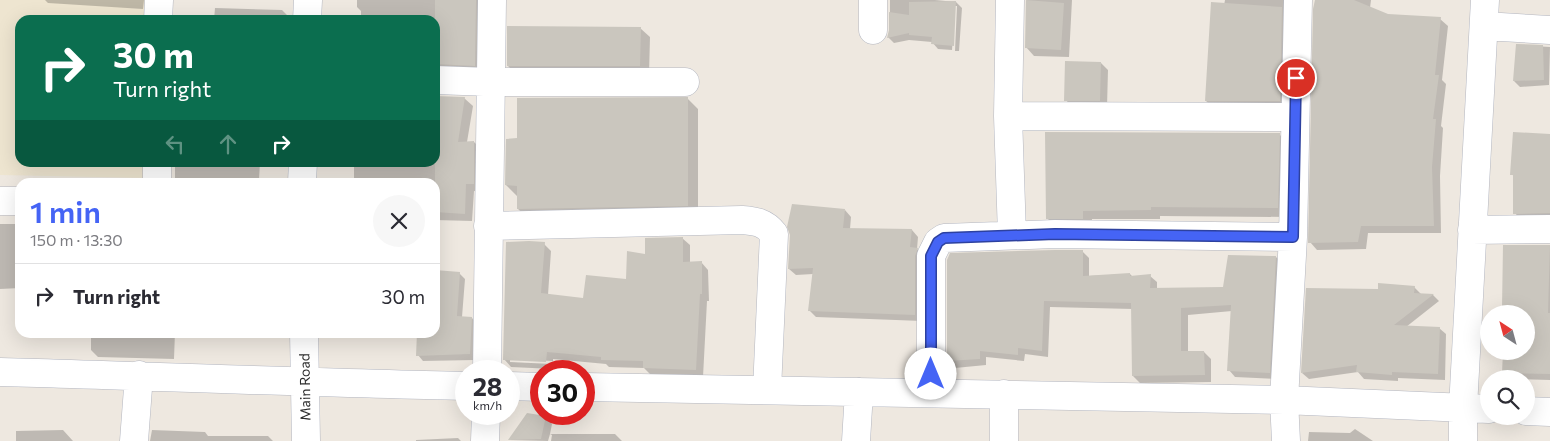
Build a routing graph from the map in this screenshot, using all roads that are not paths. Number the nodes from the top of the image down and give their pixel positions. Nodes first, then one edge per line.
1 (159, 0) edge
2 (308, 0) edge
3 (492, 0) edge
4 (872, 0) edge
5 (1010, 0) edge
6 (1298, 0) edge
7 (1484, 13) edge
8 (158, 15) edge
9 (307, 15) edge
10 (873, 30) dead end
11 (1550, 30) edge
12 (440, 80) edge
13 (491, 82) junction
14 (685, 82) dead end
15 (1008, 116) junction
16 (1294, 116) junction
17 (0, 201) edge
18 (15, 201) edge
19 (488, 226) junction
20 (1550, 229) edge
21 (1472, 230) junction
22 (1012, 235) junction
23 (1293, 237) junction
24 (304, 338) edge
25 (487, 360) edge
26 (0, 372) edge
27 (139, 375) junction
28 (305, 383) junction
29 (455, 386) edge
30 (595, 388) edge
31 (767, 390) junction
32 (859, 392) junction
33 (931, 393) junction
34 (1004, 394) junction
35 (1284, 400) junction
36 (1476, 408) edge
37 (1535, 411) edge
38 (1550, 412) edge
39 (486, 425) edge
40 (134, 441) edge
41 (306, 441) edge
42 (485, 441) edge
43 (856, 441) edge
44 (1004, 441) edge
45 (1286, 441) edge
46 (1463, 441) edge

1 - 8 street
2 - 9 street
3 - 13 street
4 - 10 street
5 - 15 street
6 - 16 street
7 - 11 street
7 - 21 street
12 - 13 street
13 - 14 street
13 - 19 street
15 - 16 street
15 - 22 street
16 - 23 street
17 - 18 street
19 - 25 street
19 - 31 street
20 - 21 street
21 - 36 street
22 - 23 street
22 - 33 street
23 - 35 street
24 - 28 street, Main Road
26 - 27 street
27 - 28 street
27 - 40 street
28 - 29 street
28 - 41 street, Main Road
30 - 31 street
31 - 32 street
32 - 33 street
32 - 43 street
33 - 34 street
34 - 35 street
34 - 44 street
35 - 36 street
35 - 45 street
36 - 46 street
37 - 38 street
39 - 42 street

